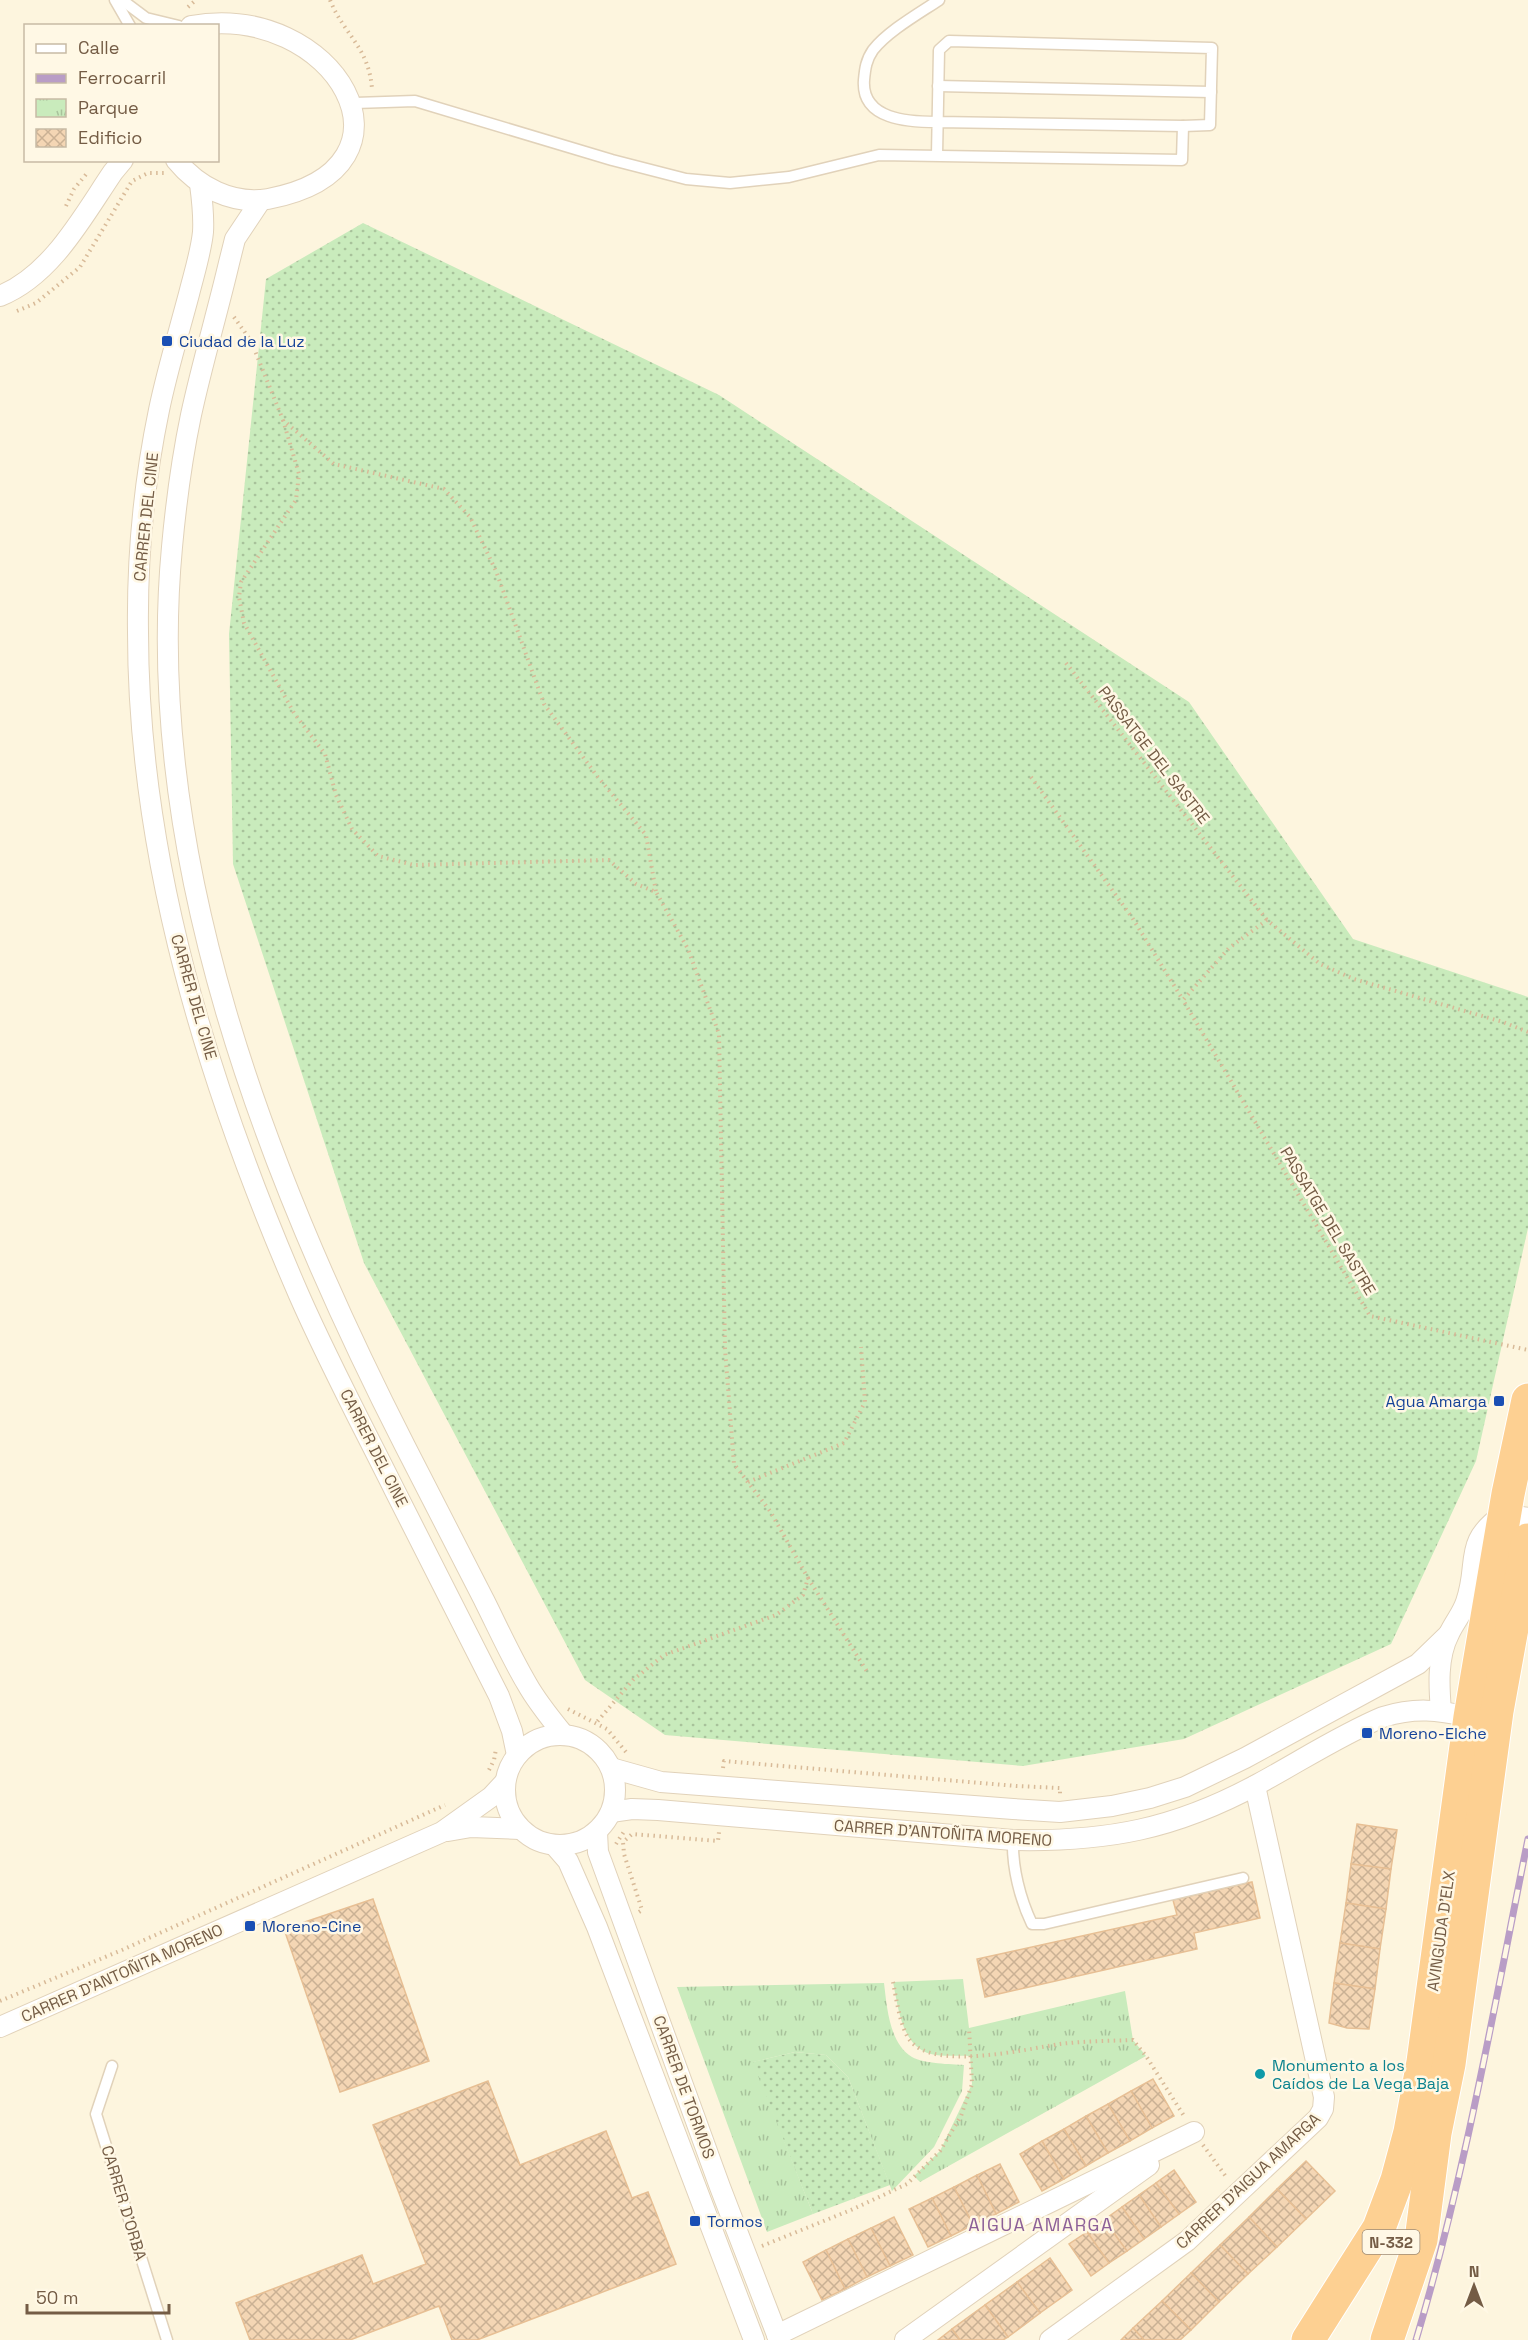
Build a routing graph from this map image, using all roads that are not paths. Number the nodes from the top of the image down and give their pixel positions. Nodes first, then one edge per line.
1 (115, 0) edge
2 (122, 0) edge
3 (939, 0) edge
4 (227, 6) dead end
5 (129, 24) edge
6 (170, 24) edge
7 (194, 24) edge
8 (347, 64) dead end
9 (938, 86) junction
10 (1211, 92) junction
11 (364, 103) junction
12 (937, 122) junction
13 (1183, 126) junction
14 (937, 155) junction
15 (123, 162) edge
16 (178, 162) edge
17 (200, 184) junction
18 (261, 200) junction
19 (0, 296) edge
20 (1528, 1400) edge
21 (1516, 1516) edge
22 (1528, 1540) edge
23 (1528, 1631) edge
24 (1448, 1635) junction
25 (1469, 1713) junction
26 (564, 1735) junction
27 (517, 1755) junction
28 (611, 1768) junction
29 (504, 1783) junction
30 (1255, 1786) junction
31 (611, 1812) junction
32 (520, 1829) junction
33 (442, 1832) junction
34 (597, 1832) junction
35 (1013, 1840) junction
36 (555, 1846) junction
37 (1243, 1878) dead end
38 (0, 2027) edge
39 (112, 2066) dead end
40 (1435, 2133) junction
41 (1314, 2337) edge
42 (778, 2338) edge
43 (167, 2340) edge
44 (754, 2340) edge
45 (905, 2340) edge
46 (1050, 2340) edge
47 (1387, 2340) edge

1 - 5 lane
2 - 6 lane
3 - 12 lane
4 - 7 street
8 - 11 street
9 - 10 lane
9 - 10 lane
9 - 12 lane
10 - 13 lane
11 - 14 lane
11 - 18 street
12 - 13 lane
12 - 14 lane
13 - 14 lane
15 - 19 street
16 - 17 street
17 - 18 street
17 - 27 street, CARRER DEL CINE
18 - 26 street, CARRER DEL CINE
20 - 21 highway, AVINGUDA D'ELX
21 - 24 street, AVINGUDA D'ELX
21 - 25 highway, AVINGUDA D'ELX
22 - 25 highway, AVINGUDA D'ELX
23 - 25 street
24 - 25 street, AVINGUDA D'ELX
24 - 28 street, CARRER D'ANTOÑITA MORENO
25 - 30 street, CARRER D'ANTOÑITA MORENO
25 - 40 highway, AVINGUDA D'ELX
25 - 41 highway, AVINGUDA D'ELX
26 - 27 street
26 - 28 street
27 - 29 street
28 - 31 street
29 - 32 street
29 - 33 street, CARRER D'ANTOÑITA MORENO
30 - 35 street, CARRER D'ANTOÑITA MORENO
30 - 46 street, CARRER D'AIGUA AMARGA
31 - 34 street
31 - 35 street, CARRER D'ANTOÑITA MORENO
32 - 33 street, CARRER D'ANTOÑITA MORENO
32 - 36 street
33 - 38 street, CARRER D'ANTOÑITA MORENO
34 - 36 street
34 - 42 street, CARRER DE TORMOS
35 - 37 lane
36 - 44 street, CARRER DE TORMOS
39 - 43 lane, CARRER D'ORBA
40 - 41 highway, N-332
40 - 47 highway
42 - 45 street

